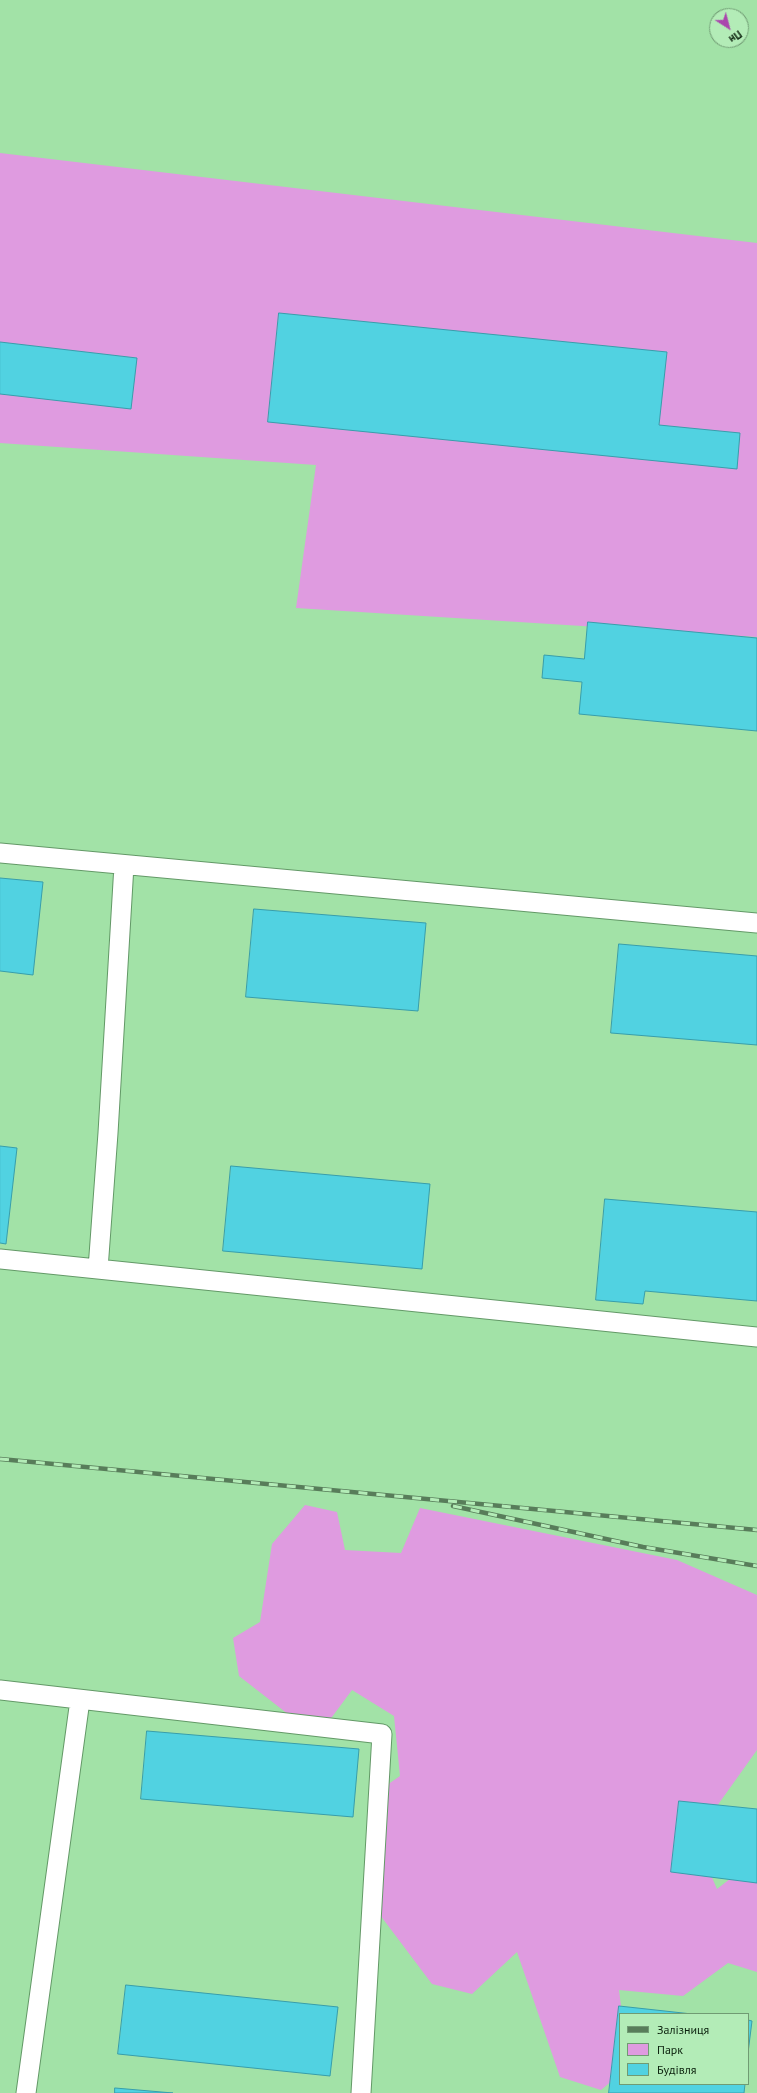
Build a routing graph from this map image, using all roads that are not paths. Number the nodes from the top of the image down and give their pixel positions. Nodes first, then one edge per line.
1 (0, 853) edge
2 (124, 865) junction
3 (757, 923) edge
4 (0, 1259) edge
5 (98, 1269) junction
6 (757, 1337) edge
7 (0, 1690) edge
8 (80, 1700) junction
9 (26, 2093) edge
10 (361, 2093) edge

1 - 2 lane
2 - 3 lane
2 - 5 lane
4 - 5 lane
5 - 6 lane
7 - 8 lane
8 - 9 lane
8 - 10 lane

